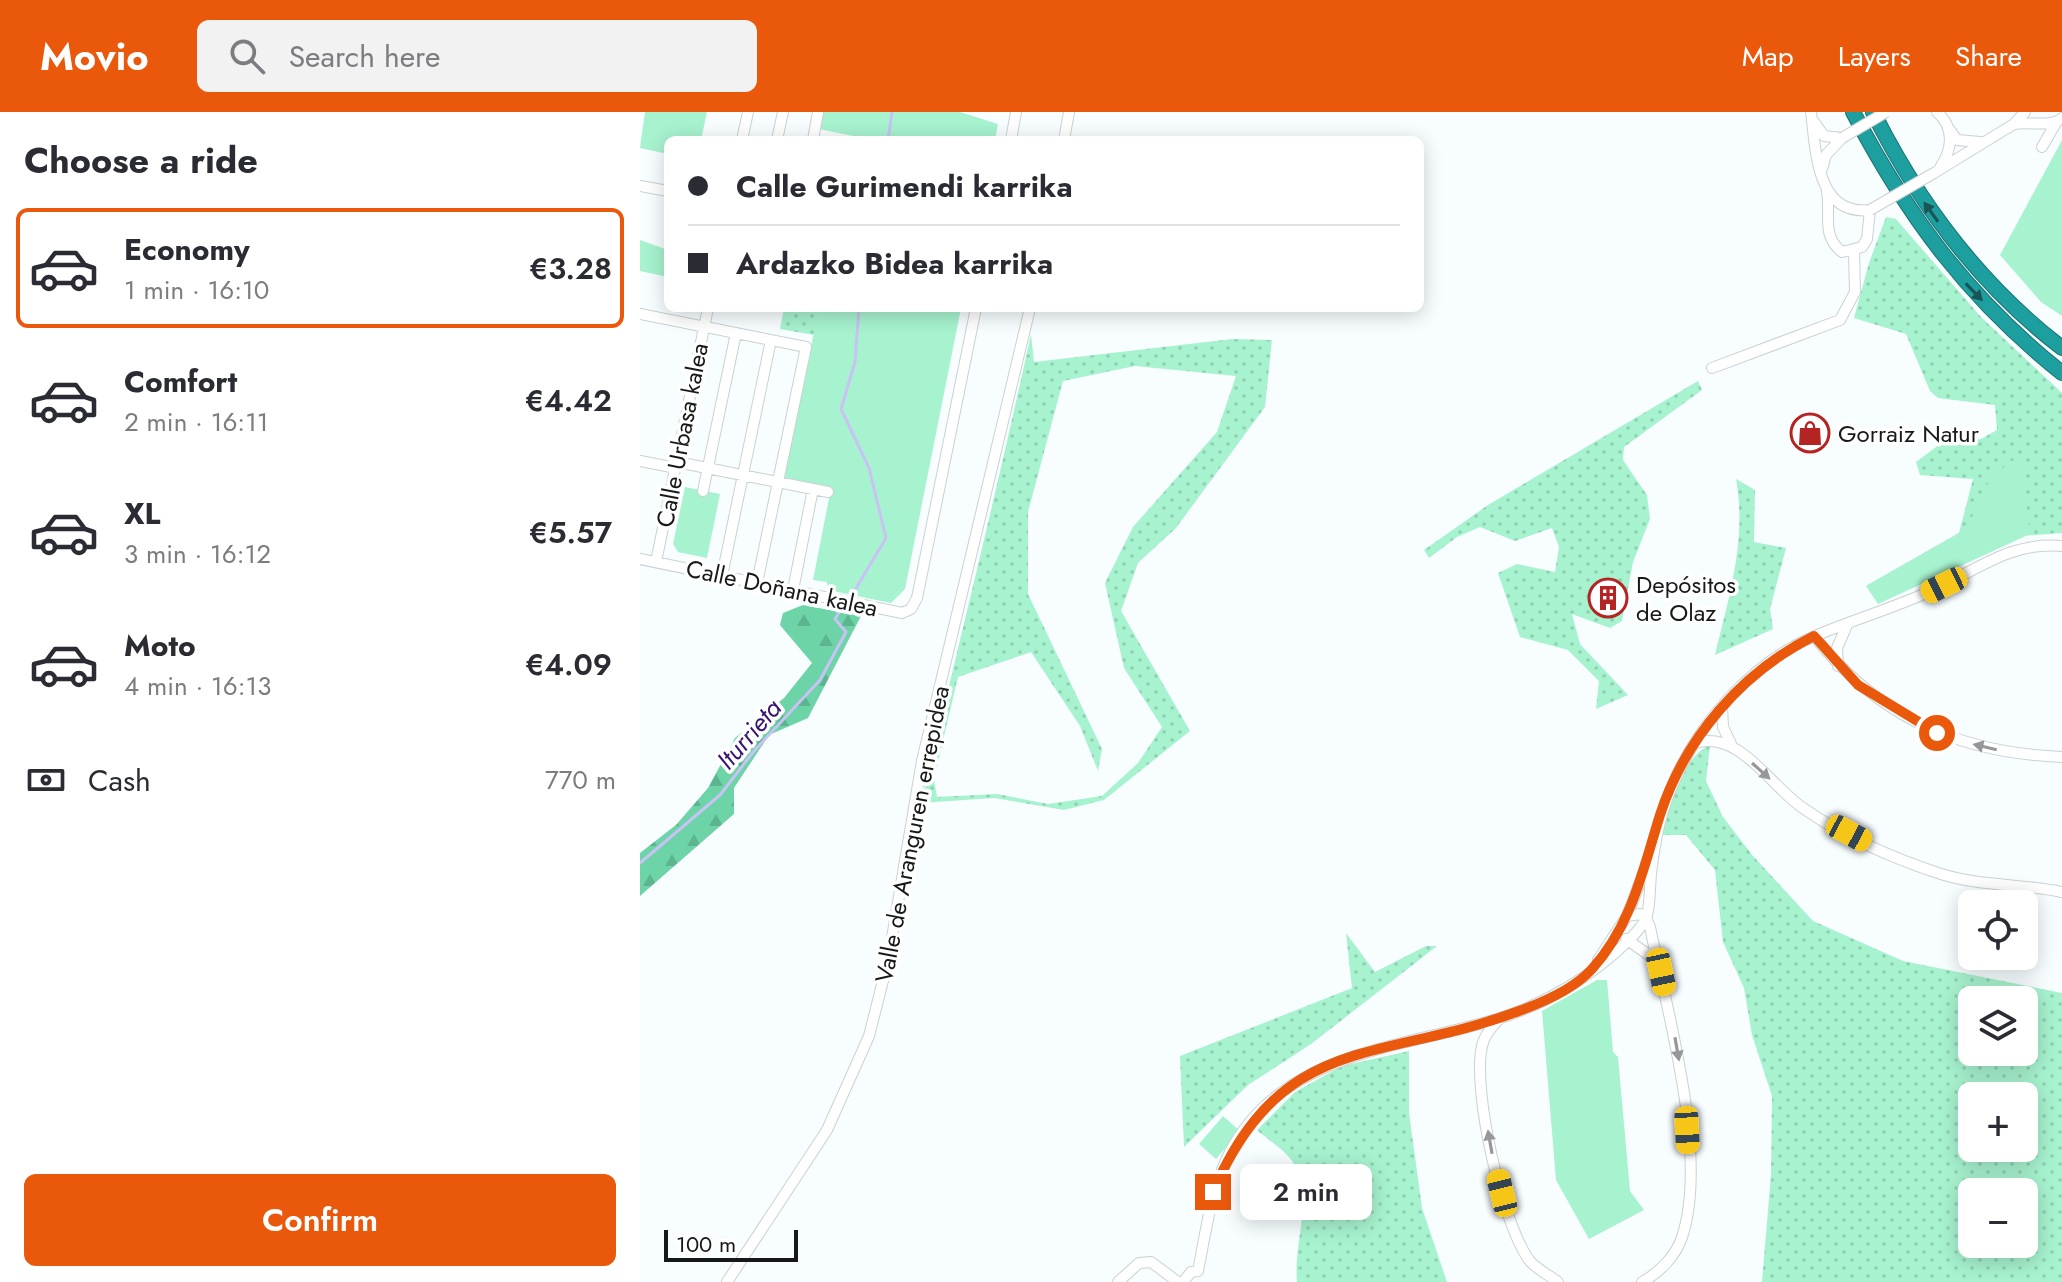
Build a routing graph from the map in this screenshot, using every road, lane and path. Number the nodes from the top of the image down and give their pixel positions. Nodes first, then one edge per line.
1 (748, 112) edge
2 (783, 112) edge
3 (818, 112) edge
4 (1016, 112) edge
5 (1069, 112) edge
6 (1846, 112) edge
7 (1853, 112) edge
8 (1873, 112) edge
9 (1886, 112) edge
10 (1937, 112) edge
11 (2025, 112) edge
12 (2034, 112) edge
13 (1811, 114) edge
14 (2051, 122) edge
15 (2014, 124) junction
16 (1948, 128) junction
17 (743, 136) edge
18 (778, 136) edge
19 (814, 136) edge
20 (1012, 136) edge
21 (1065, 136) edge
22 (1842, 138) junction
23 (1985, 141) junction
24 (1934, 173) junction
25 (1823, 180) junction
26 (640, 186) edge
27 (664, 190) edge
28 (1827, 192) junction
29 (1870, 210) junction
30 (1854, 252) junction
31 (1951, 268) junction
32 (707, 312) edge
33 (975, 312) edge
34 (1029, 312) edge
35 (640, 314) edge
36 (704, 327) junction
37 (736, 333) junction
38 (771, 340) junction
39 (2062, 348) edge
40 (1712, 368) dead end
41 (2062, 373) edge
42 (640, 461) edge
43 (676, 465) junction
44 (708, 468) junction
45 (743, 475) junction
46 (778, 482) junction
47 (813, 489) junction
48 (703, 491) dead end
49 (828, 492) dead end
50 (2062, 546) edge
51 (640, 559) edge
52 (656, 562) junction
53 (722, 576) junction
54 (757, 583) junction
55 (793, 590) junction
56 (1848, 623) junction
57 (1814, 636) junction
58 (1838, 666) junction
59 (1722, 706) junction
60 (1695, 743) junction
61 (1731, 744) junction
62 (2062, 757) edge
63 (1655, 840) junction
64 (2062, 892) edge
65 (1624, 920) junction
66 (1648, 922) junction
67 (1630, 943) junction
68 (1656, 960) junction
69 (1592, 969) junction
70 (1499, 1019) junction
71 (1459, 1030) junction
72 (1482, 1046) junction
73 (1198, 1271) junction
74 (727, 1282) edge
75 (1118, 1282) edge
76 (1181, 1282) edge
77 (1206, 1282) edge
78 (1558, 1282) edge
79 (1642, 1282) edge

1 - 17 street
2 - 18 street
3 - 19 street
4 - 20 street
5 - 21 street
6 - 31 highway
7 - 31 highway
39 -> 8 highway
9 - 22 street, bridge
10 - 16 street
11 - 15 street
12 - 14 street
13 - 22 street
13 - 25 street
14 - 15 street
15 - 23 street
16 - 23 street
16 - 24 street
22 - 25 street
23 - 24 street
24 - 29 street, bridge
25 - 28 street
26 - 27 street
28 - 29 street
28 - 30 street
29 - 30 street
30 - 40 street
31 -> 41 highway
32 - 36 street, Calle Urbasa kalea
33 - 55 street, Calle Doñana kalea
34 - 74 street, Valle de Aranguren errepidea
35 - 36 street
36 - 37 street
36 - 43 street, Calle Urbasa kalea
37 - 38 street
37 - 44 street, Calle Urbasa kalea
38 - 45 street
38 - 46 street
42 - 43 street
43 - 44 street
43 - 52 street, Calle Urbasa kalea
44 - 45 street
44 - 48 street, Calle Urbasa kalea
45 - 46 street
45 - 53 street
46 - 47 street
46 - 54 street
47 - 49 street
47 - 55 street
50 - 56 street
51 - 52 street, Calle Doñana kalea
52 - 53 street, Calle Doñana kalea
53 - 54 street, Calle Doñana kalea
54 - 55 street, Calle Doñana kalea
56 - 57 street
56 - 58 street
57 - 58 street
57 - 59 street
62 -> 58 street
59 - 60 street
59 - 61 street
60 - 61 street
60 - 63 street
61 -> 64 street
63 - 65 street
63 - 66 street
65 - 66 street
65 - 67 street
65 - 69 street
66 - 67 street
66 - 68 street
67 - 68 street
67 - 69 street
68 -> 79 street
69 - 70 street
70 - 71 street
70 - 72 street
71 - 72 street
71 - 73 street
78 -> 72 street
73 - 76 street
73 - 77 street
75 - 76 street

